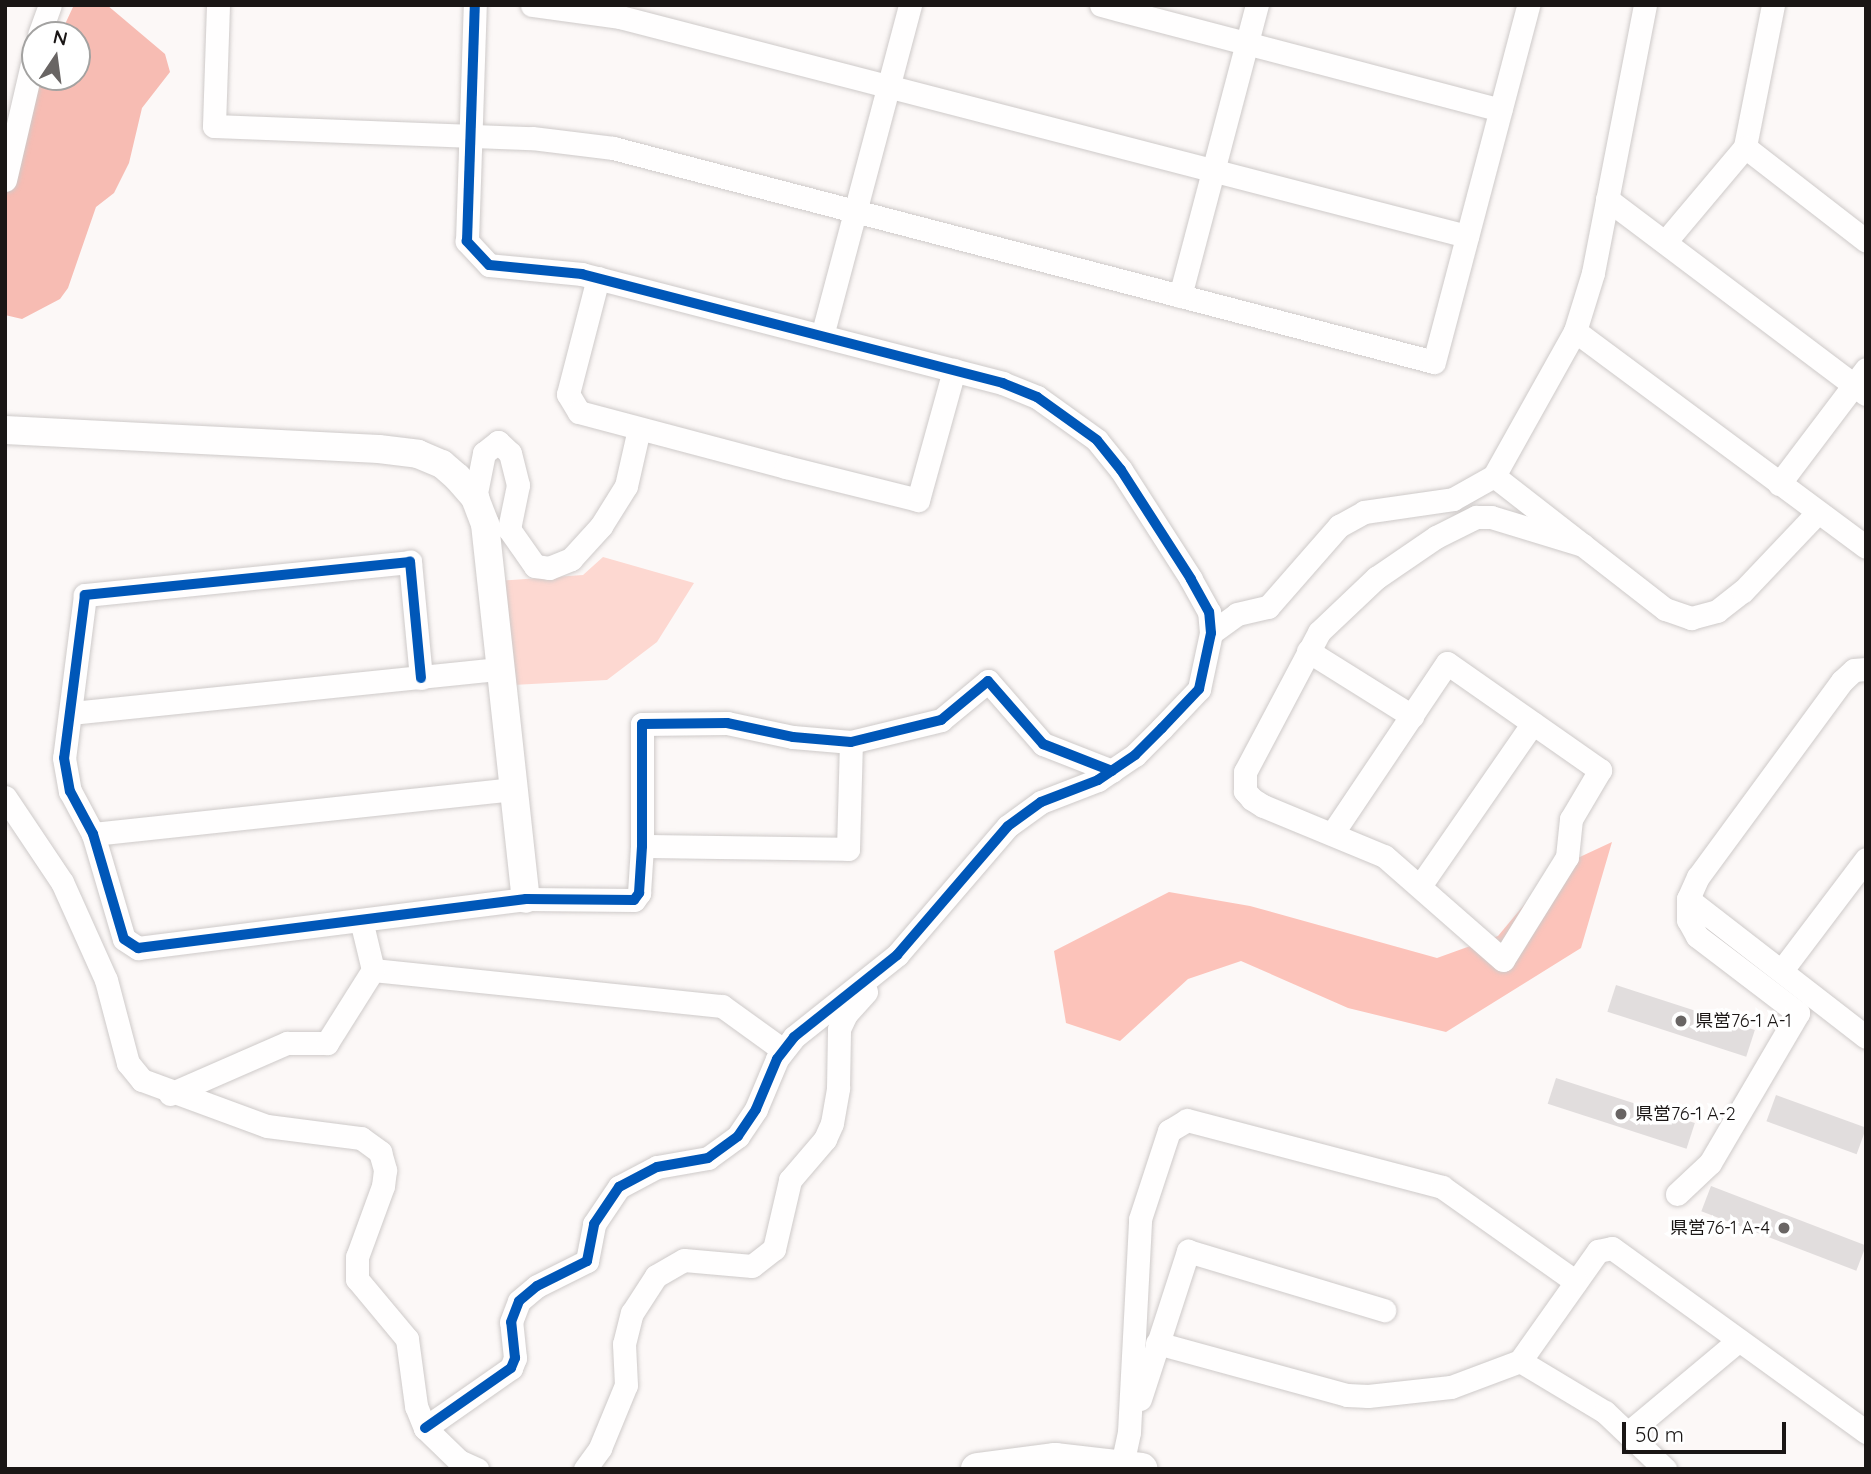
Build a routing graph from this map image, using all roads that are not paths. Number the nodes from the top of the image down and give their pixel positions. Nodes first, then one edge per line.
1 (218, 5) edge
2 (475, 5) edge
3 (532, 5) edge
4 (910, 5) edge
5 (1101, 5) edge
6 (1257, 5) edge
7 (1528, 5) edge
8 (1645, 5) edge
9 (1773, 5) edge
10 (1247, 44) junction
11 (888, 86) junction
12 (26, 91) edge
13 (1500, 110) junction
14 (471, 137) junction
15 (1745, 147) junction
16 (1213, 171) junction
17 (5, 180) edge
18 (1607, 199) junction
19 (855, 211) junction
20 (1467, 236) junction
21 (1866, 241) edge
22 (1665, 242) junction
23 (598, 278) junction
24 (1180, 296) junction
25 (1575, 331) junction
26 (822, 336) junction
27 (954, 370) junction
28 (1862, 383) edge
29 (639, 429) junction
30 (5, 430) edge
31 (1494, 476) junction
32 (1779, 484) junction
33 (475, 498) junction
34 (1817, 513) junction
35 (1583, 545) junction
36 (1866, 547) edge
37 (1211, 633) junction
38 (1308, 651) junction
39 (1866, 668) edge
40 (500, 669) junction
41 (421, 678) junction
42 (72, 713) junction
43 (1412, 716) junction
44 (1533, 723) junction
45 (851, 742) junction
46 (1112, 771) junction
47 (512, 789) junction
48 (5, 797) edge
49 (93, 834) junction
50 (1332, 834) junction
51 (642, 846) junction
52 (1866, 859) edge
53 (1420, 886) junction
54 (526, 899) junction
55 (1688, 899) junction
56 (360, 920) junction
57 (907, 945) junction
58 (373, 970) junction
59 (1782, 970) junction
60 (1866, 1037) edge
61 (783, 1050) junction
62 (170, 1094) junction
63 (1677, 1194) dead end
64 (1576, 1282) junction
65 (1384, 1310) dead end
66 (1739, 1340) junction
67 (1157, 1343) junction
68 (1520, 1361) junction
69 (425, 1428) junction
70 (1129, 1432) junction
71 (1629, 1432) junction
72 (1866, 1433) edge
73 (1132, 1467) edge
74 (477, 1469) edge
75 (585, 1469) edge
76 (977, 1469) edge
77 (1665, 1469) edge

1 - 14 street
2 - 14 street
3 - 11 street
4 - 11 street
5 - 10 street
6 - 10 street
7 - 13 street
8 - 18 street
9 - 15 street
10 - 13 street
10 - 16 street
11 - 16 street
11 - 19 street
12 - 17 street
13 - 20 street
14 - 19 street
14 - 23 street
15 - 21 street
15 - 22 street
16 - 20 street
16 - 24 street
18 - 22 street
18 - 25 street
19 - 24 street
19 - 26 street
20 - 24 street
22 - 28 street
23 - 26 street
23 - 29 street
25 - 31 street
25 - 32 street
26 - 27 street
27 - 29 street
27 - 37 street
28 - 32 street
29 - 33 street
30 - 33 street
31 - 35 street
31 - 37 street
32 - 34 street
33 - 40 street
34 - 35 street
34 - 36 street
35 - 38 street
37 - 46 street
38 - 43 street
38 - 50 street
39 - 55 street
40 - 41 street
40 - 47 street
41 - 42 street
41 - 42 street
42 - 49 street
43 - 44 street
43 - 50 street
44 - 53 street
44 - 53 street
45 - 46 street
45 - 51 street
45 - 51 street
46 - 57 street
47 - 49 street
47 - 54 street
48 - 62 street
49 - 56 street
50 - 53 street
51 - 54 street
52 - 59 street
54 - 56 street
55 - 59 street
55 - 63 street
56 - 58 street
57 - 61 street
57 - 75 street
58 - 61 street
58 - 62 street
59 - 60 street
61 - 69 street
62 - 69 street
64 - 66 street
64 - 68 street
64 - 70 street
65 - 67 street
66 - 71 street
66 - 72 street
67 - 68 street
67 - 70 street
68 - 71 street
69 - 74 street
70 - 73 street
71 - 77 street
73 - 76 main road

